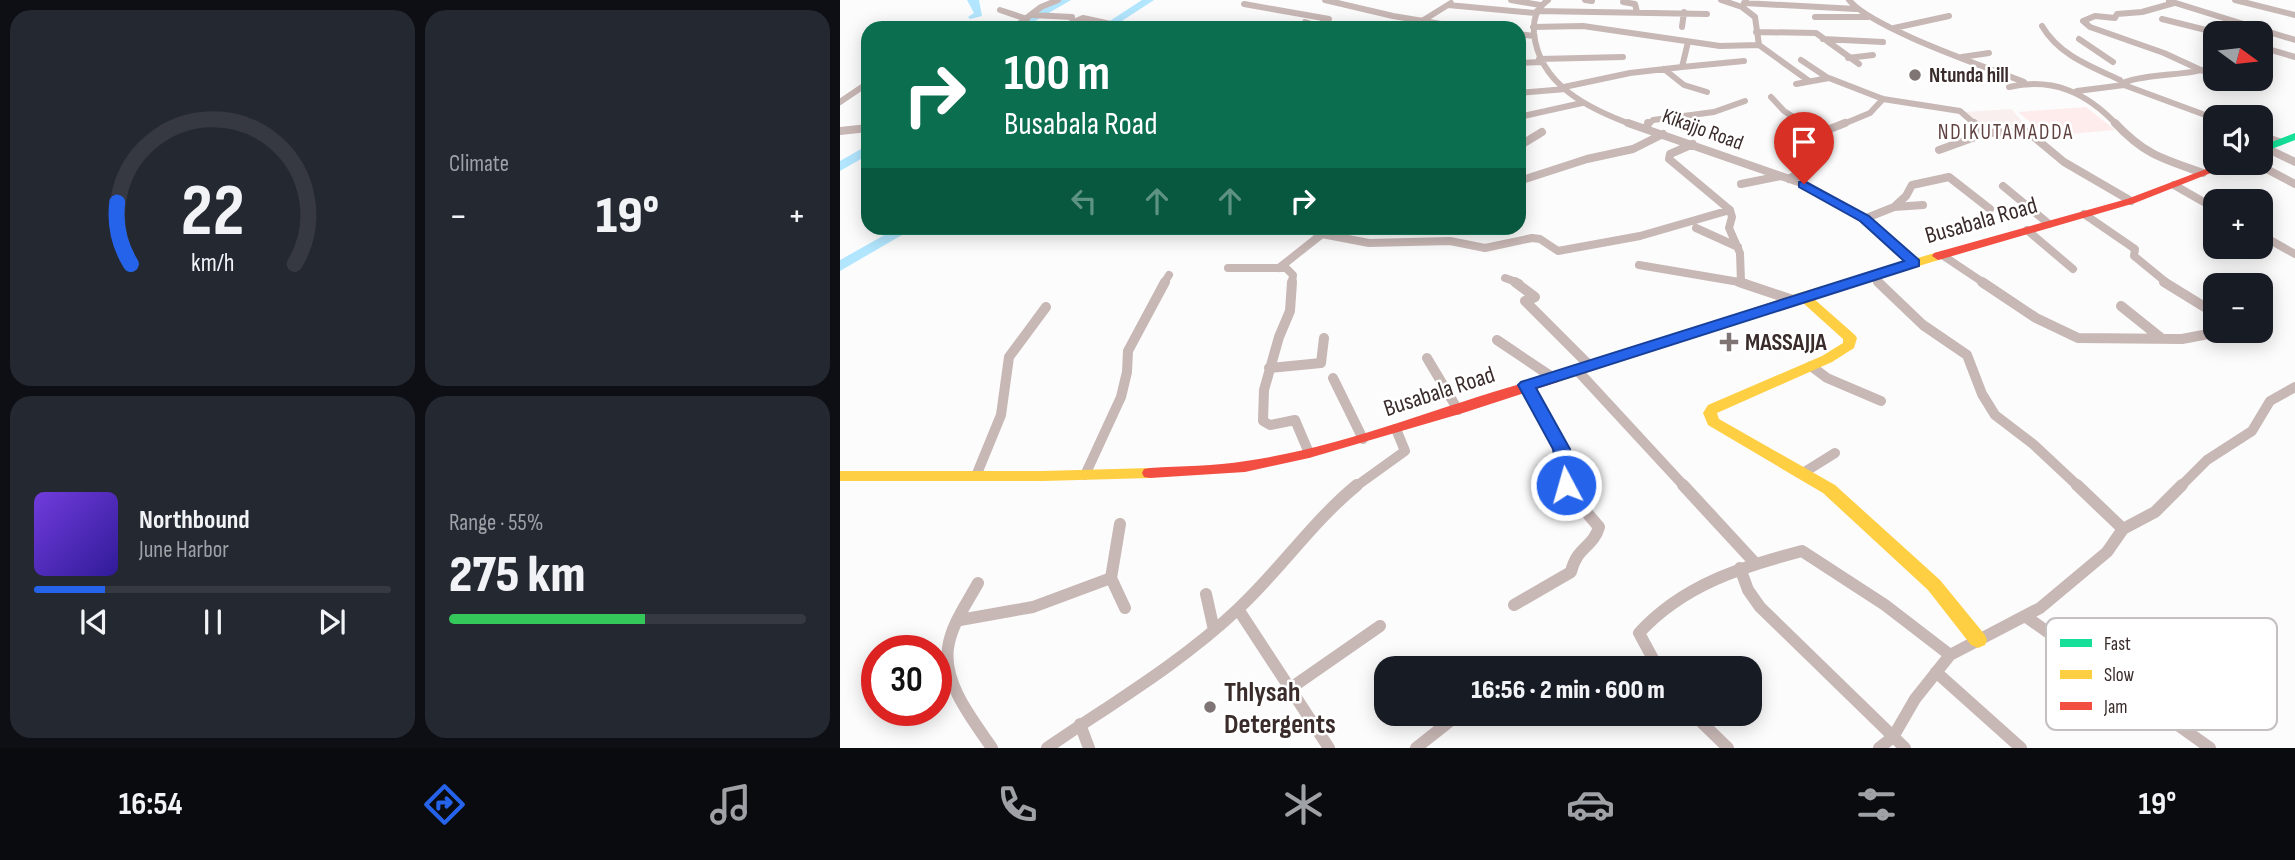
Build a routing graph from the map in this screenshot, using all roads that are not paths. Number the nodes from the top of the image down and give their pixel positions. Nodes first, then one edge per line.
1 (1058, 0) edge
2 (1325, 0) edge
3 (1511, 0) edge
4 (1548, 0) edge
5 (1721, 0) edge
6 (1849, 0) edge
7 (2166, 0) edge
8 (2235, 0) edge
9 (1450, 2) edge
10 (1623, 2) dead end
11 (2174, 2) junction
12 (1744, 3) edge
13 (1244, 4) dead end
14 (1856, 9) junction
15 (1000, 10) dead end
16 (1537, 10) junction
17 (1637, 12) junction
18 (1684, 12) junction
19 (1707, 14) dead end
20 (2295, 15) edge
21 (1012, 16) junction
22 (1949, 16) dead end
23 (1031, 17) junction
24 (1072, 17) dead end
25 (1815, 17) dead end
26 (1872, 18) junction
27 (2162, 19) dead end
28 (1000, 21) dead end
29 (1075, 21) edge
30 (1095, 21) edge
31 (1328, 21) edge
32 (1422, 21) joint
33 (2042, 26) dead end
34 (1533, 27) junction
35 (1682, 27) dead end
36 (1894, 28) junction
37 (2203, 29) edge
38 (1665, 30) dead end
39 (1756, 32) junction
40 (1526, 35) edge
41 (1640, 35) junction
42 (1534, 36) junction
43 (1659, 38) junction
44 (1823, 39) junction
45 (2080, 39) dead end
46 (2295, 40) edge
47 (1883, 42) dead end
48 (1632, 43) dead end
49 (1688, 43) junction
50 (1759, 45) junction
51 (2273, 51) edge
52 (1989, 53) dead end
53 (1873, 55) dead end
54 (1623, 57) dead end
55 (1961, 57) junction
56 (2295, 57) edge
57 (1848, 58) junction
58 (1540, 60) junction
59 (1801, 60) dead end
60 (1744, 61) dead end
61 (1526, 62) edge
62 (1859, 64) dead end
63 (2089, 64) junction
64 (1682, 66) junction
65 (1664, 69) junction
66 (2203, 71) joint
67 (1829, 78) junction
68 (1810, 81) junction
69 (2027, 83) junction
70 (1796, 84) dead end
71 (2124, 85) junction
72 (2009, 87) dead end
73 (861, 88) edge
74 (1565, 88) junction
75 (2077, 91) junction
76 (1526, 92) edge
77 (1707, 92) dead end
78 (1771, 97) dead end
79 (1883, 99) junction
80 (1745, 101) dead end
81 (840, 102) edge
82 (1582, 103) junction
83 (2203, 114) edge
84 (1526, 115) edge
85 (1647, 128) junction
86 (861, 129) edge
87 (840, 131) edge
88 (1781, 131) dead end
89 (1542, 132) dead end
90 (1820, 133) junction
91 (1986, 133) junction
92 (1663, 134) junction
93 (2295, 136) edge
94 (1526, 142) edge
95 (2273, 142) edge
96 (1693, 144) junction
97 (1826, 144) junction
98 (2273, 148) edge
99 (1938, 150) dead end
100 (2295, 162) edge
101 (2273, 172) edge
102 (2203, 173) joint
103 (1785, 177) junction
104 (1526, 179) edge
105 (1741, 184) dead end
106 (2295, 184) edge
107 (2003, 186) dead end
108 (2174, 186) junction
109 (2131, 201) junction
110 (2203, 202) edge
111 (1923, 205) dead end
112 (1894, 207) junction
113 (1990, 209) dead end
114 (1730, 210) junction
115 (2084, 214) junction
116 (1864, 219) junction
117 (2049, 224) junction
118 (1696, 228) dead end
119 (2027, 230) junction
120 (1321, 235) edge
121 (1327, 235) edge
122 (2273, 242) edge
123 (1738, 247) junction
124 (2295, 254) edge
125 (1942, 255) junction
126 (1914, 263) junction
127 (1639, 265) dead end
128 (1228, 268) dead end
129 (1279, 268) junction
130 (2073, 269) dead end
131 (1170, 275) dead end
132 (1871, 275) junction
133 (1505, 278) dead end
134 (1741, 282) junction
135 (1798, 298) junction
136 (2121, 306) dead end
137 (2203, 306) edge
138 (1046, 307) dead end
139 (2203, 335) edge
140 (1324, 338) dead end
141 (2162, 338) junction
142 (1497, 340) dead end
143 (1427, 358) dead end
144 (1811, 366) junction
145 (1582, 367) junction
146 (1269, 368) junction
147 (1552, 377) junction
148 (1333, 378) dead end
149 (1527, 385) junction
150 (2295, 387) edge
151 (1881, 401) dead end
152 (1458, 410) junction
153 (1396, 429) junction
154 (1363, 439) junction
155 (1309, 453) junction
156 (1836, 453) dead end
157 (1803, 474) junction
158 (1085, 475) junction
159 (840, 476) edge
160 (976, 476) junction
161 (1120, 524) dead end
162 (2123, 529) junction
163 (1755, 563) junction
164 (1740, 568) junction
165 (1111, 578) junction
166 (978, 583) dead end
167 (1206, 594) dead end
168 (1514, 605) dead end
169 (1125, 608) dead end
170 (1238, 609) junction
171 (2025, 616) junction
172 (960, 620) junction
173 (1380, 626) dead end
174 (1214, 630) junction
175 (2046, 631) edge
176 (1978, 640) junction
177 (1950, 655) junction
178 (1651, 656) edge
179 (1936, 672) junction
180 (1288, 690) junction
181 (1080, 724) junction
182 (1444, 726) edge
183 (1705, 726) edge
184 (2185, 730) edge
185 (1893, 737) junction
186 (992, 748) edge
187 (1047, 748) edge
188 (1089, 748) edge
189 (1329, 748) edge
190 (1416, 748) edge
191 (1728, 748) edge
192 (1879, 748) edge
193 (1905, 748) edge
194 (2021, 748) edge
195 (2210, 748) edge

1 - 23 street
2 - 32 street
3 - 16 street
4 - 16 street
5 - 12 street
6 - 14 street
7 - 11 street
8 - 20 street
9 - 16 street
9 - 32 street
10 - 17 street
11 - 46 street
11 - 66 street
12 - 14 street
12 - 39 street
13 - 31 street
14 - 26 street
15 - 21 street
16 - 17 street
16 - 34 street
17 - 18 street
18 - 19 street
18 - 35 street
21 - 23 street
21 - 28 street
22 - 36 street
23 - 24 street
25 - 26 street
26 - 36 street
27 - 37 street
29 - 30 street
33 - 63 street
34 - 41 street
34 - 42 street
36 - 55 street
38 - 43 street
39 - 44 street
39 - 50 street
40 - 42 street
41 - 43 street
41 - 48 street
42 - 58 street
43 - 49 street
44 - 47 street
44 - 57 street
45 - 63 street
49 - 50 street
49 - 64 street
50 - 68 street
51 - 56 street
52 - 55 street
53 - 57 street
54 - 58 street
55 - 69 street
57 - 62 street
58 - 61 street
58 - 74 street, Kikajjo Road
59 - 67 street
60 - 64 street
63 - 71 street
64 - 65 street
65 - 74 street
65 - 77 street
66 - 71 street
67 - 68 street
67 - 79 street
68 - 70 street
69 - 72 street
69 - 75 street
71 - 75 street
71 - 83 street
73 - 81 street
74 - 76 street
74 - 82 street, Kikajjo Road
75 - 102 street
78 - 90 street
79 - 90 street
79 - 91 street
80 - 85 street
82 - 84 street
82 - 85 street, Kikajjo Road
85 - 92 street, Kikajjo Road
86 - 87 street
88 - 97 street
89 - 94 street
90 - 97 street
91 - 99 street
91 - 109 street
92 - 96 street, Kikajjo Road
92 - 104 street
93 - 95 street
96 - 103 street, Kikajjo Road
96 - 114 street
97 - 103 street
98 - 100 street
101 - 106 street
102 - 108 street, Busabala Road
103 - 105 street
103 - 116 street, Kikajjo Road
107 - 117 street
108 - 109 street, Busabala Road
108 - 110 street
109 - 115 street, Busabala Road
111 - 112 street
112 - 113 street
112 - 116 street
114 - 121 street
114 - 123 street
115 - 117 street, Busabala Road
115 - 137 street
116 - 126 street, Kikajjo Road
117 - 119 street, Busabala Road
118 - 123 street
119 - 125 street, Busabala Road
119 - 130 street
120 - 129 street
122 - 124 street
123 - 134 street
125 - 126 street, Busabala Road
125 - 141 street
126 - 132 street, Busabala Road
127 - 134 street
128 - 129 street
129 - 146 street
131 - 158 street
132 - 135 street, Busabala Road
132 - 162 street
133 - 145 street
134 - 135 street
135 - 144 street
135 - 145 street, Busabala Road
136 - 141 street
138 - 160 street
139 - 141 street
140 - 146 street
142 - 147 street
143 - 152 street
144 - 151 street
144 - 157 street
145 - 147 street, Busabala Road
145 - 163 street
146 - 155 street
147 - 149 street, Busabala Road
148 - 154 street
149 - 152 street, Busabala Road
149 - 168 street
150 - 162 street
152 - 153 street, Busabala Road
153 - 154 street, Busabala Road
153 - 170 street
154 - 155 street, Busabala Road
155 - 158 street, Busabala Road
156 - 157 street
157 - 176 street
158 - 160 street, Busabala Road
159 - 160 street, Busabala Road
161 - 165 street
162 - 171 street
163 - 164 street
163 - 177 street
164 - 178 street
164 - 185 street
165 - 169 street
165 - 172 street
166 - 172 street
167 - 174 street
170 - 174 street
170 - 180 street
171 - 175 street
171 - 176 street
172 - 186 street
173 - 180 street
174 - 181 street
176 - 177 street
177 - 179 street
179 - 185 street
179 - 194 street
180 - 189 street
181 - 187 street
181 - 188 street
182 - 190 street
183 - 191 street
184 - 195 street
185 - 192 street
185 - 193 street

